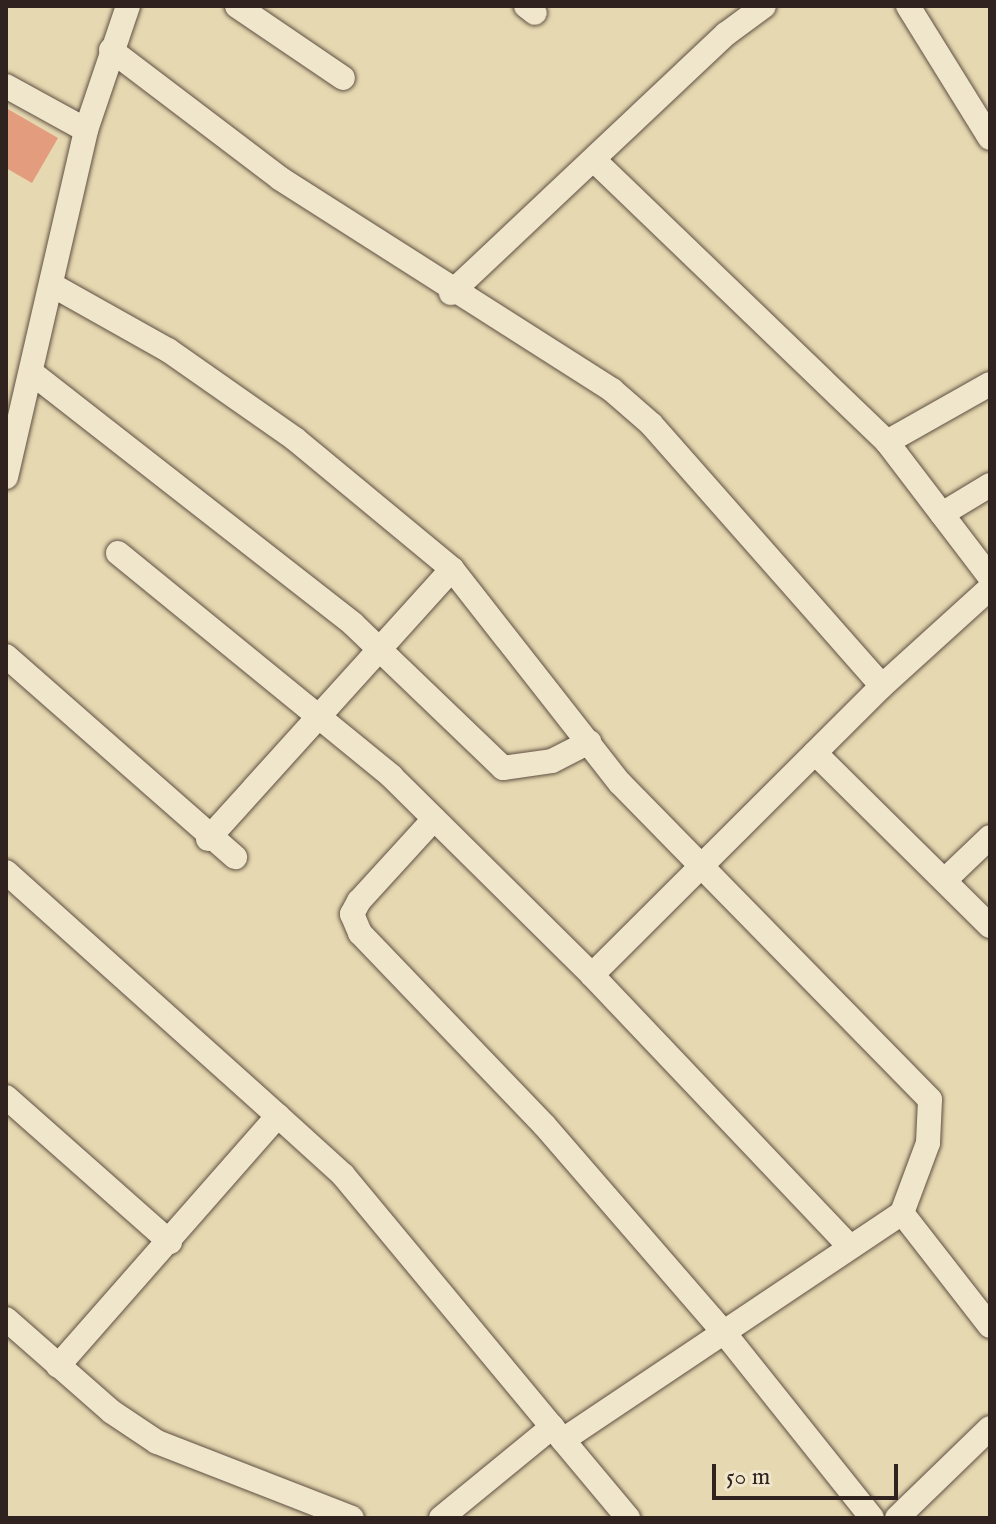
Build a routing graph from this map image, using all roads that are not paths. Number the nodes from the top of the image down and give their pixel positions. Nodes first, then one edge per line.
1 (128, 6) edge
2 (237, 6) edge
3 (908, 6) edge
4 (748, 10) edge
5 (111, 50) junction
6 (343, 78) dead end
7 (6, 86) edge
8 (86, 130) junction
9 (990, 138) edge
10 (594, 160) junction
11 (52, 285) junction
12 (451, 293) junction
13 (32, 373) junction
14 (990, 384) edge
15 (887, 442) junction
16 (6, 477) edge
17 (990, 485) edge
18 (942, 514) junction
19 (118, 553) dead end
20 (452, 569) junction
21 (990, 577) edge
22 (990, 588) edge
23 (381, 653) junction
24 (6, 656) edge
25 (882, 686) junction
26 (318, 715) junction
27 (589, 742) junction
28 (815, 753) junction
29 (434, 819) junction
30 (990, 837) edge
31 (208, 839) junction
32 (235, 857) dead end
33 (704, 867) junction
34 (6, 872) edge
35 (945, 880) junction
36 (990, 926) edge
37 (592, 975) junction
38 (6, 1097) edge
39 (278, 1116) junction
40 (902, 1213) junction
41 (170, 1242) junction
42 (850, 1247) junction
43 (6, 1319) edge
44 (990, 1326) edge
45 (726, 1335) junction
46 (58, 1366) junction
47 (990, 1428) edge
48 (558, 1433) junction
49 (352, 1518) edge
50 (441, 1518) edge
51 (628, 1518) edge
52 (872, 1518) edge
53 (897, 1518) edge

1 - 5 street
2 - 6 street
3 - 9 street
4 - 10 street
5 - 8 street
5 - 12 street
7 - 8 street
8 - 11 street
10 - 12 street
10 - 15 street
11 - 13 street
11 - 20 street
12 - 25 street
13 - 16 street
13 - 23 street
14 - 15 street
15 - 18 street
17 - 18 street
18 - 21 street
19 - 26 street
20 - 23 street
20 - 27 street
22 - 25 street
23 - 26 street
23 - 27 street
24 - 31 street
25 - 28 street
26 - 29 street
26 - 31 street
27 - 33 street
28 - 33 street
28 - 35 street
29 - 37 street
29 - 45 street
30 - 35 street
31 - 32 street
33 - 37 street
33 - 40 street
34 - 39 street
35 - 36 street
37 - 42 street
38 - 41 street
39 - 41 street
39 - 48 street
40 - 42 street
40 - 44 street
41 - 46 street
42 - 45 street
43 - 46 street
45 - 48 street
45 - 52 street
46 - 49 street
47 - 53 street
48 - 50 street
48 - 51 street

